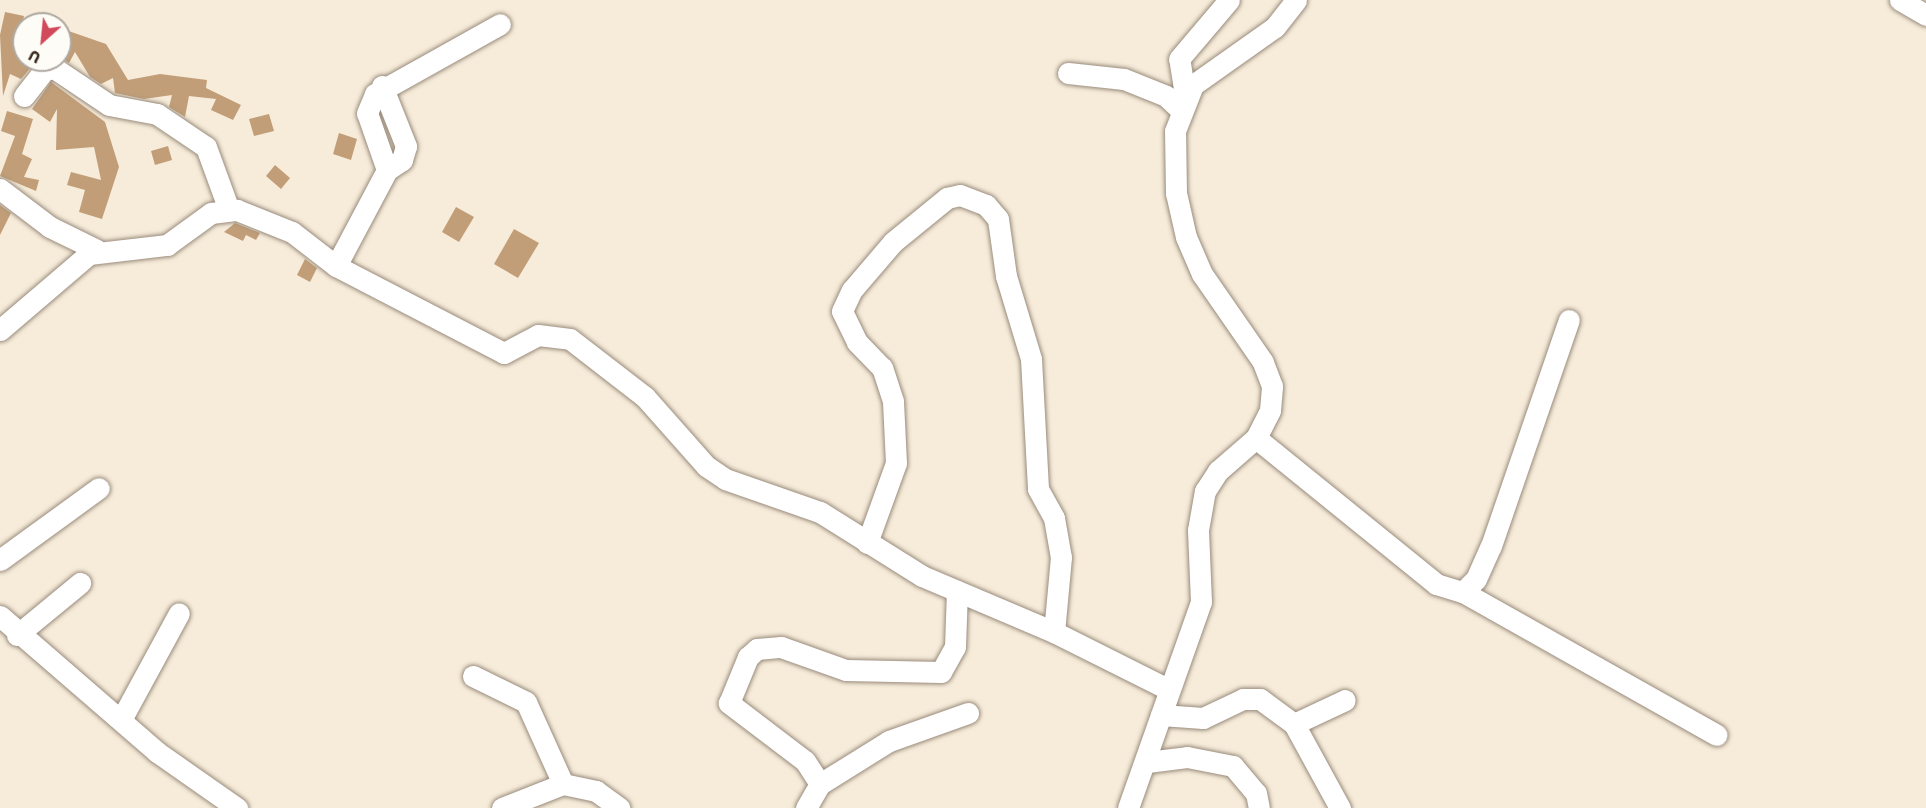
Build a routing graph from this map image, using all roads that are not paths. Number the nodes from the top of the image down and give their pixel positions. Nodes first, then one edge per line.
1 (1229, 0) edge
2 (1296, 0) edge
3 (1900, 0) edge
4 (1926, 15) edge
5 (500, 24) dead end
6 (1068, 73) dead end
7 (24, 96) dead end
8 (1183, 102) junction
9 (0, 189) edge
10 (229, 210) junction
11 (97, 250) junction
12 (336, 266) junction
13 (1569, 320) dead end
14 (0, 330) edge
15 (1256, 438) junction
16 (99, 488) dead end
17 (867, 543) junction
18 (0, 560) edge
19 (80, 583) dead end
20 (957, 591) junction
21 (1463, 592) junction
22 (179, 613) dead end
23 (0, 616) edge
24 (1054, 632) junction
25 (17, 635) junction
26 (473, 676) dead end
27 (1168, 689) junction
28 (1345, 700) dead end
29 (968, 713) dead end
30 (1161, 715) junction
31 (122, 718) junction
32 (1294, 724) junction
33 (1717, 735) dead end
34 (1147, 762) junction
35 (563, 784) junction
36 (820, 784) junction
37 (237, 808) edge
38 (502, 808) edge
39 (618, 808) edge
40 (806, 808) edge
41 (1128, 808) edge
42 (1259, 808) edge
43 (1340, 808) edge

1 - 8 street
2 - 8 street
3 - 4 street
5 - 12 street
6 - 8 street
7 - 10 street
8 - 15 street
9 - 11 street
10 - 11 street
10 - 12 street
11 - 14 street
12 - 17 street
13 - 21 street
15 - 21 street
15 - 27 street
16 - 18 street
17 - 20 street
17 - 24 street
19 - 25 street
20 - 24 street
20 - 36 street
21 - 33 street
22 - 31 street
23 - 25 street
24 - 27 street
25 - 31 street
26 - 35 street
27 - 30 street
28 - 32 street
29 - 36 street
30 - 32 street
30 - 34 street
31 - 37 street
32 - 43 street
34 - 41 street
34 - 42 street
35 - 38 street
35 - 39 street
36 - 40 street

